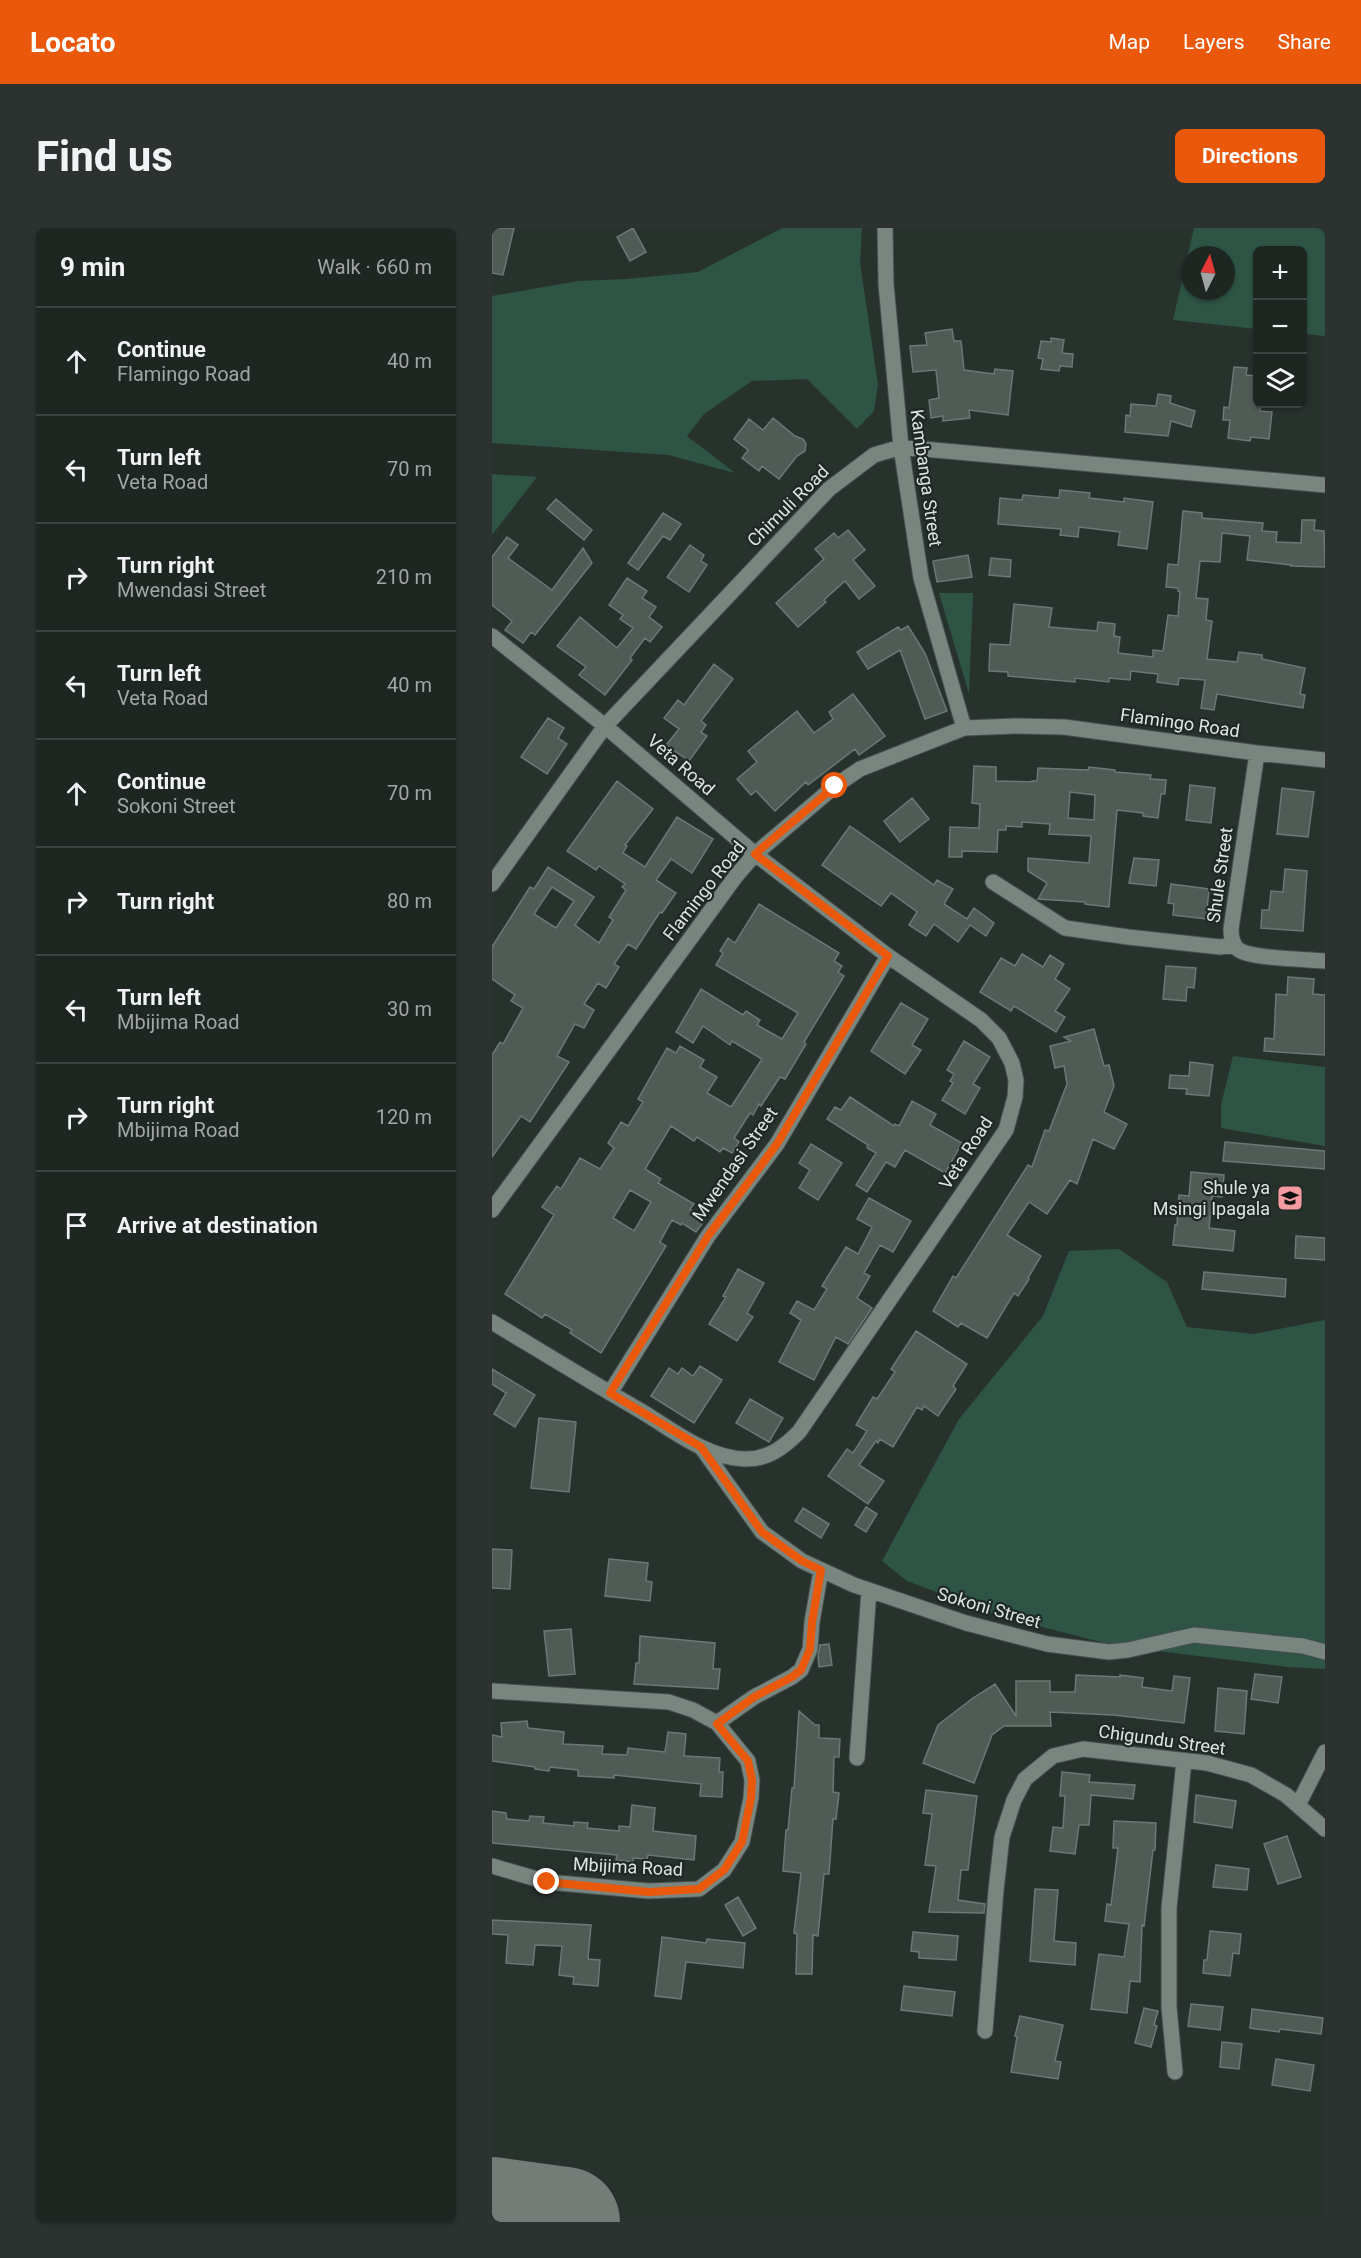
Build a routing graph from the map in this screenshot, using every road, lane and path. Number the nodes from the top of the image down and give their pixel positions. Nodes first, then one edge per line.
1 (885, 228) edge
2 (901, 447) junction
3 (1325, 485) edge
4 (492, 636) edge
5 (605, 726) junction
6 (964, 728) junction
7 (1257, 753) junction
8 (1325, 760) edge
9 (755, 854) junction
10 (993, 882) dead end
11 (492, 884) edge
12 (1234, 945) junction
13 (888, 956) junction
14 (1325, 961) edge
15 (492, 1183) edge
16 (506, 1192) junction
17 (492, 1210) edge
18 (492, 1322) edge
19 (610, 1393) junction
20 (701, 1447) junction
21 (821, 1570) junction
22 (868, 1590) junction
23 (1325, 1652) edge
24 (492, 1691) edge
25 (717, 1724) junction
26 (1325, 1752) edge
27 (856, 1758) dead end
28 (1184, 1761) junction
29 (1298, 1805) junction
30 (1325, 1829) edge
31 (492, 1866) edge
32 (985, 2031) dead end
33 (1175, 2072) dead end

1 - 2 street, Kambanga Street
2 - 3 street, Chimuli Road
2 - 5 street, Chimuli Road
2 - 6 street, Kambanga Street
4 - 5 street, Veta Road
5 - 9 street, Veta Road
5 - 11 street, Chimuli Road
6 - 7 street, Flamingo Road
6 - 9 street, Flamingo Road
7 - 8 street, Flamingo Road
7 - 12 street, Shule Street
9 - 13 street, Veta Road
9 - 16 street, Flamingo Road
10 - 12 street
12 - 14 street, Shule Street
13 - 19 street, Mwendasi Street
13 - 20 street, Veta Road
15 - 16 street
16 - 17 street, Flamingo Road
18 - 19 street, Veta Road
19 - 20 street, Veta Road
20 - 21 street, Sokoni Street
21 - 22 street, Sokoni Street
21 - 25 street
22 - 23 street, Sokoni Street
22 - 27 street
24 - 25 street, Mbijima Road
25 - 31 street, Mbijima Road
26 - 29 street
28 - 29 street, Chigundu Street
28 - 32 street, Chigundu Street
28 - 33 street
29 - 30 street, Chigundu Street

